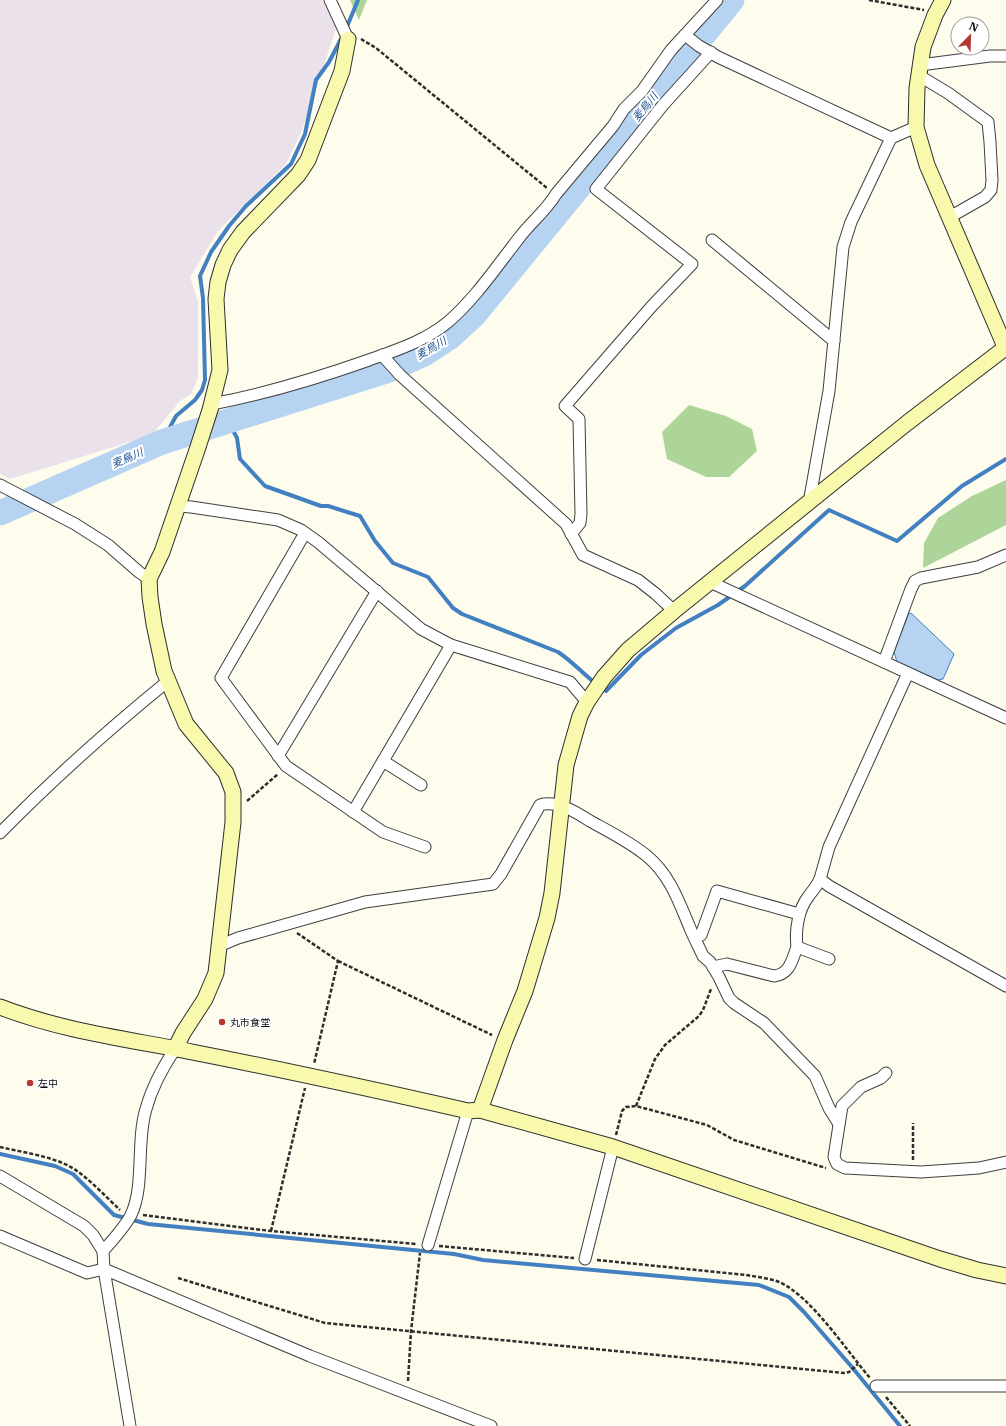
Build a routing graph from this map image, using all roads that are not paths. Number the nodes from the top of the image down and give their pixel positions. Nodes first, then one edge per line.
1 (330, 0) edge
2 (717, 0) edge
3 (943, 0) edge
4 (685, 35) junction
5 (348, 39) joint
6 (711, 52) junction
7 (1006, 56) edge
8 (919, 70) junction
9 (916, 127) junction
10 (891, 138) junction
11 (948, 218) junction
12 (712, 240) dead end
13 (834, 341) junction
14 (1006, 349) edge
15 (382, 355) junction
16 (212, 404) junction
17 (0, 485) edge
18 (809, 503) junction
19 (178, 506) junction
20 (305, 533) junction
21 (571, 534) junction
22 (1006, 554) edge
23 (149, 579) junction
24 (710, 582) junction
25 (377, 591) junction
26 (674, 611) junction
27 (452, 645) junction
28 (884, 662) junction
29 (908, 673) junction
30 (168, 681) junction
31 (587, 702) junction
32 (1006, 718) edge
33 (278, 756) junction
34 (383, 761) junction
35 (421, 784) dead end
36 (561, 806) junction
37 (353, 812) junction
38 (0, 833) edge
39 (425, 847) dead end
40 (820, 879) junction
41 (799, 914) junction
42 (695, 938) junction
43 (219, 946) junction
44 (797, 948) junction
45 (829, 959) dead end
46 (713, 967) junction
47 (1006, 986) edge
48 (0, 1008) edge
49 (175, 1049) junction
50 (886, 1073) dead end
51 (474, 1110) junction
52 (839, 1124) junction
53 (613, 1147) junction
54 (1006, 1162) edge
55 (0, 1176) edge
56 (0, 1236) edge
57 (424, 1245) road end
58 (103, 1251) junction
59 (585, 1259) road end
60 (104, 1269) junction
61 (1006, 1276) edge
62 (876, 1386) road end
63 (1006, 1386) edge
64 (130, 1426) edge
65 (491, 1426) edge

1 - 5 street
2 - 4 street
3 - 8 street
4 - 6 street
4 - 15 street
5 - 16 street
6 - 10 street
6 - 21 street
7 - 8 street
8 - 9 street
8 - 11 street
9 - 10 street
9 - 11 street
10 - 13 street
11 - 14 street
12 - 13 street
13 - 18 street
14 - 18 street
15 - 16 street
15 - 21 street
16 - 19 street
17 - 23 street
18 - 24 street
19 - 20 street
19 - 23 street
20 - 25 street
20 - 33 street
21 - 26 street
22 - 28 street
23 - 30 street
24 - 26 street
24 - 28 street
25 - 27 street
25 - 33 street
26 - 31 street
27 - 31 street
27 - 34 street
28 - 29 street
29 - 32 street
29 - 40 street
30 - 38 street
30 - 43 street
31 - 36 street
33 - 37 street
34 - 35 street
34 - 37 street
36 - 42 street
36 - 43 street
36 - 51 street
37 - 39 street
40 - 41 street
40 - 47 street
41 - 42 street
41 - 44 street
42 - 46 street
43 - 49 street
44 - 45 street
44 - 46 street
46 - 52 street
48 - 49 street
49 - 51 street
49 - 58 street
50 - 52 street
51 - 53 street
51 - 57 street
52 - 54 street
53 - 59 street
53 - 61 street
55 - 58 street
56 - 60 street
58 - 60 street
60 - 64 street
60 - 65 street
62 - 63 street

